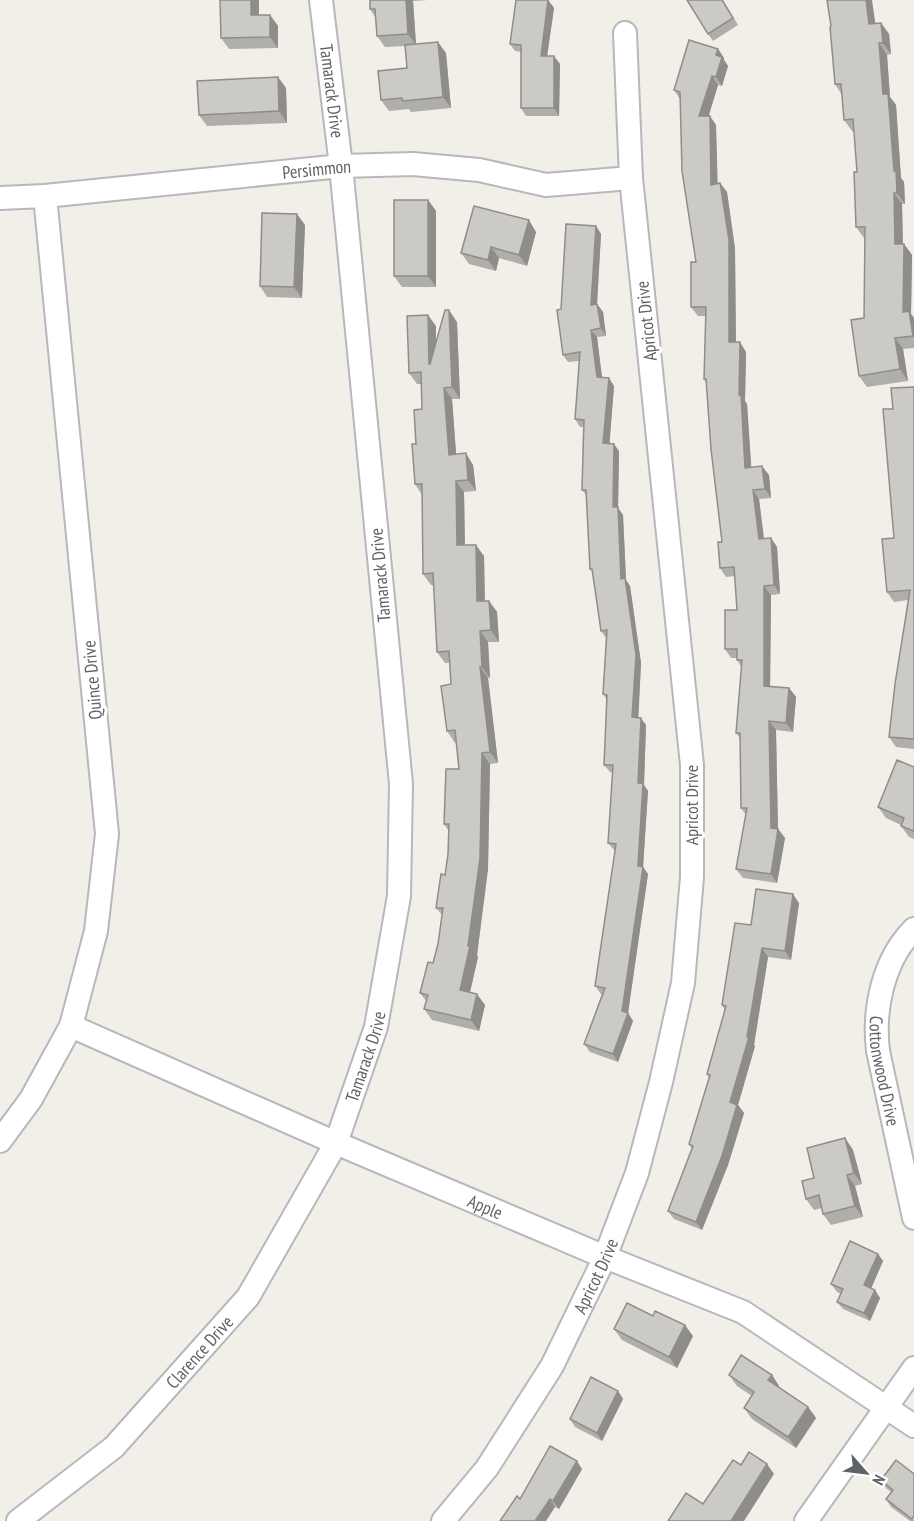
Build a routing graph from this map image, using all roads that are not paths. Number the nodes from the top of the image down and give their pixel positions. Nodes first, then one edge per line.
1 (321, 0) edge
2 (626, 33) dead end
3 (341, 166) junction
4 (631, 178) junction
5 (45, 196) junction
6 (0, 198) edge
7 (914, 929) edge
8 (71, 1026) junction
9 (0, 1141) edge
10 (336, 1143) junction
11 (914, 1218) edge
12 (605, 1257) junction
13 (914, 1368) edge
14 (885, 1408) junction
15 (914, 1426) edge
16 (18, 1521) edge
17 (443, 1521) edge
18 (806, 1521) edge

1 - 3 street, Tamarack Drive
2 - 4 street, Apricot Drive
3 - 4 street, Persimmon
3 - 5 street, Persimmon
3 - 10 street, Tamarack Drive
4 - 12 street, Apricot Drive
5 - 6 street, Persimmon
5 - 8 street, Quince Drive
7 - 11 street, Cottonwood Drive
8 - 9 street, Quince Drive
8 - 10 street, Apple
10 - 12 street, Apple
10 - 16 street, Clarence Drive
12 - 14 street, Apple
12 - 17 street, Apricot Drive
13 - 14 street
14 - 15 street, Apple
14 - 18 street

